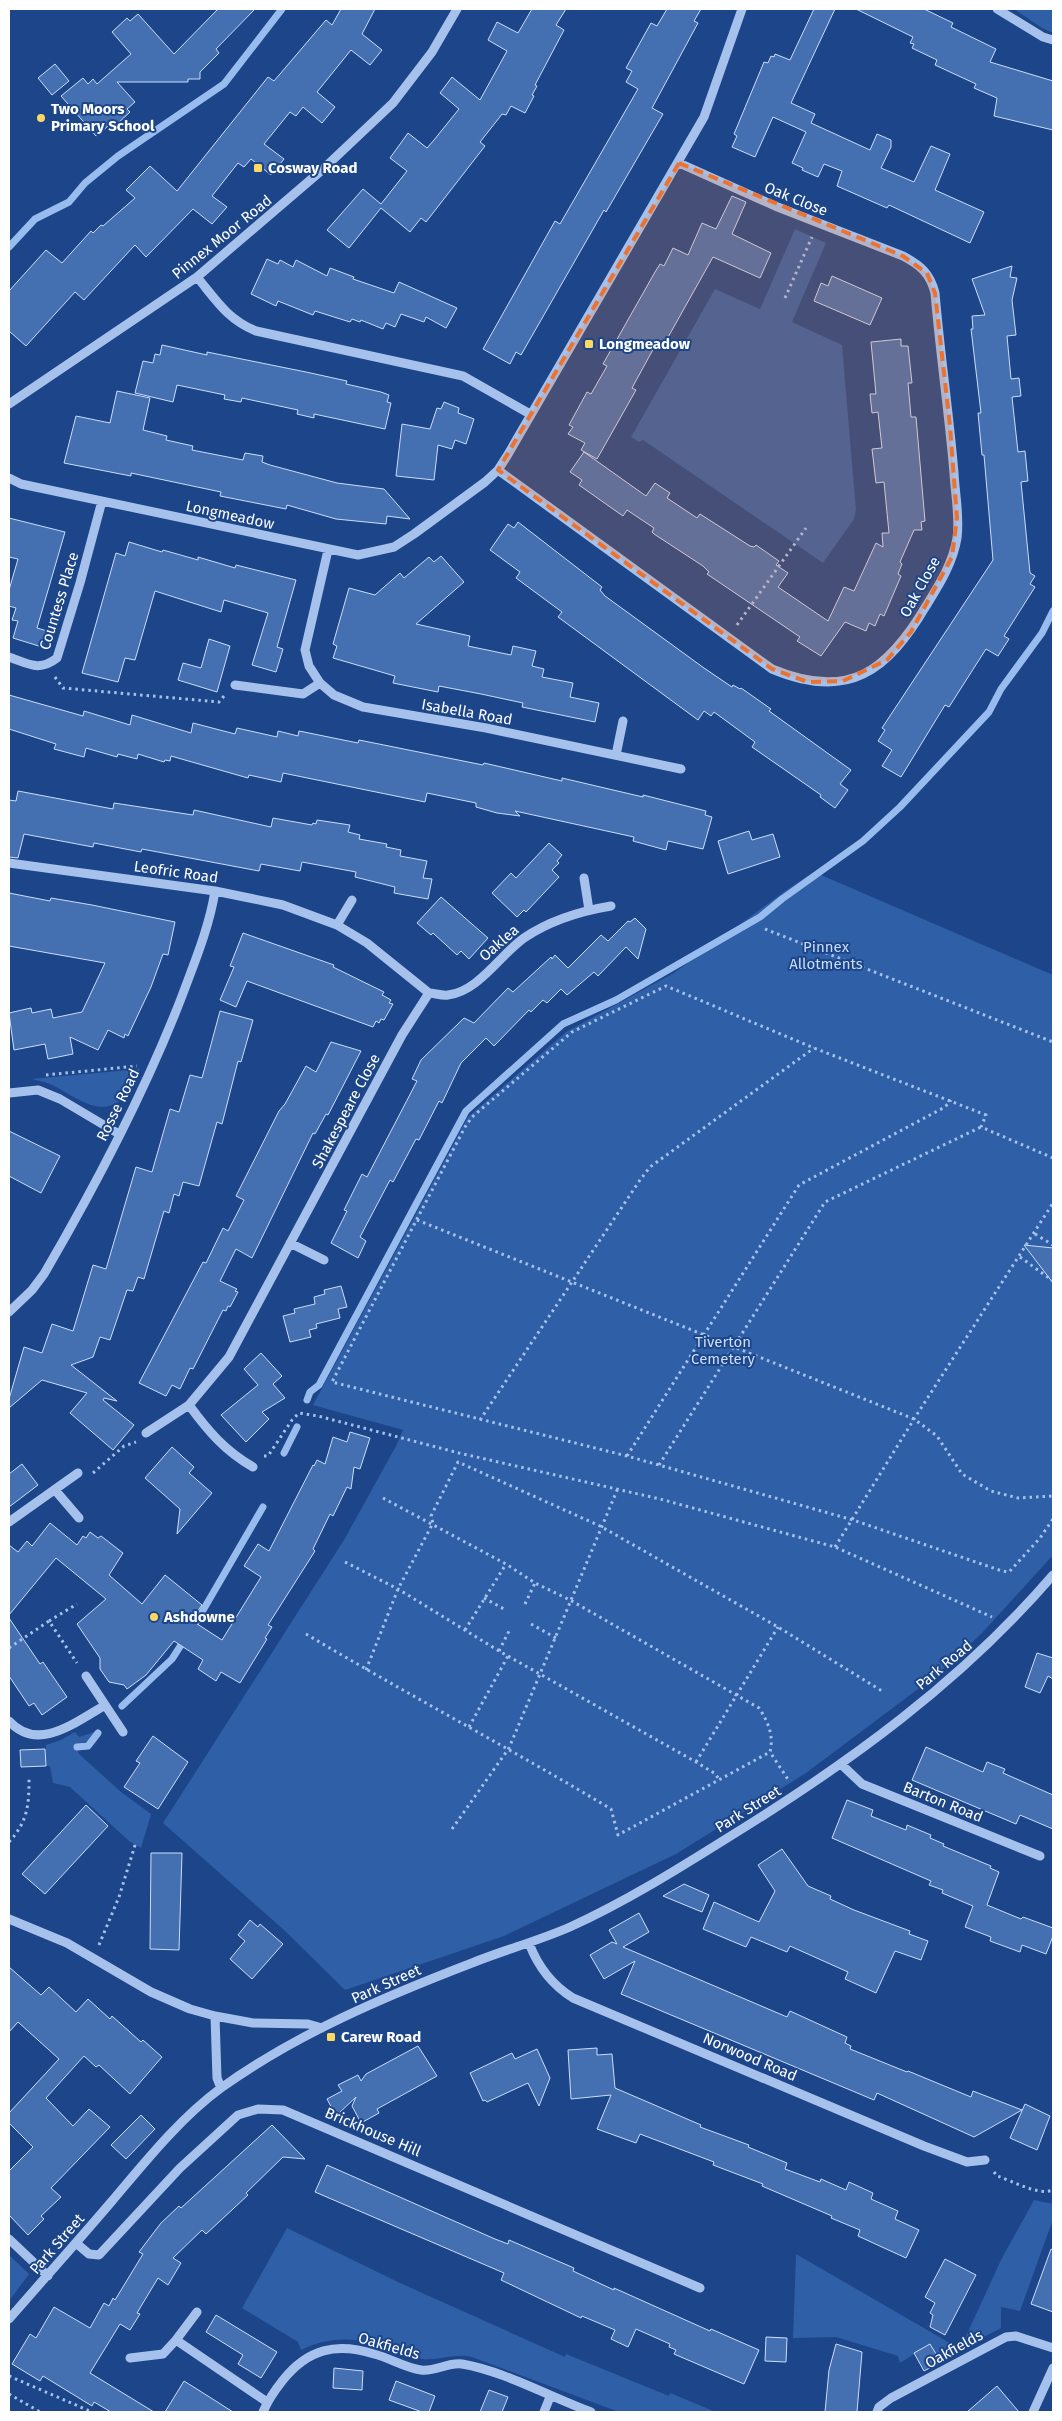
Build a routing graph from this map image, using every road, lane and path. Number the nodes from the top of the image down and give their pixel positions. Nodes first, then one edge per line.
1 (457, 9) edge
2 (742, 9) edge
3 (997, 9) edge
4 (1053, 40) edge
5 (679, 163) junction
6 (818, 223) junction
7 (197, 277) junction
8 (785, 298) dead end
9 (9, 404) edge
10 (530, 414) junction
11 (498, 470) junction
12 (9, 478) edge
13 (102, 501) junction
14 (806, 528) dead end
15 (328, 550) junction
16 (728, 638) junction
17 (9, 657) edge
18 (48, 665) junction
19 (320, 683) junction
20 (235, 685) joint
21 (622, 721) dead end
22 (616, 755) junction
23 (682, 769) dead end
24 (9, 863) edge
25 (584, 878) dead end
26 (215, 891) junction
27 (352, 900) dead end
28 (610, 906) dead end
29 (589, 910) junction
30 (336, 925) junction
31 (765, 929) dead end
32 (428, 993) junction
33 (1053, 1042) edge
34 (814, 1048) junction
35 (152, 1067) junction
36 (20, 1091) junction
37 (9, 1093) edge
38 (951, 1100) junction
39 (981, 1127) junction
40 (119, 1134) junction
41 (1053, 1158) edge
42 (1053, 1203) edge
43 (417, 1220) junction
44 (1035, 1234) junction
45 (290, 1243) junction
46 (1053, 1244) edge
47 (1020, 1257) junction
48 (324, 1260) dead end
49 (1053, 1281) edge
50 (572, 1282) junction
51 (9, 1312) edge
52 (703, 1335) junction
53 (733, 1347) junction
54 (188, 1405) junction
55 (914, 1419) junction
56 (480, 1420) junction
57 (146, 1433) joint
58 (627, 1456) junction
59 (659, 1465) junction
60 (253, 1467) joint
61 (78, 1473) joint
62 (618, 1488) junction
63 (55, 1490) junction
64 (1053, 1496) edge
65 (383, 1498) dead end
66 (79, 1518) dead end
67 (1053, 1519) edge
68 (854, 1520) junction
69 (9, 1522) edge
70 (433, 1523) junction
71 (600, 1526) junction
72 (835, 1548) junction
73 (345, 1562) dead end
74 (506, 1564) junction
75 (1053, 1575) edge
76 (536, 1583) junction
77 (398, 1590) junction
78 (484, 1598) junction
79 (570, 1600) junction
80 (77, 1604) dead end
81 (525, 1604) dead end
82 (504, 1609) dead end
83 (48, 1621) junction
84 (531, 1624) dead end
85 (1009, 1624) junction
86 (778, 1627) junction
87 (510, 1629) dead end
88 (465, 1630) junction
89 (306, 1634) dead end
90 (556, 1638) junction
91 (9, 1648) edge
92 (499, 1651) junction
93 (508, 1656) junction
94 (366, 1670) junction
95 (540, 1673) junction
96 (86, 1676) joint
97 (882, 1691) dead end
98 (738, 1696) junction
99 (104, 1706) junction
100 (9, 1721) edge
101 (468, 1727) junction
102 (123, 1732) dead end
103 (509, 1748) junction
104 (770, 1752) junction
105 (696, 1762) junction
106 (842, 1765) junction
107 (29, 1778) dead end
108 (719, 1779) junction
109 (798, 1794) junction
110 (452, 1829) dead end
111 (9, 1842) edge
112 (136, 1842) dead end
113 (1040, 1856) dead end
114 (9, 1919) edge
115 (529, 1943) junction
116 (92, 1958) junction
117 (215, 2016) junction
118 (322, 2028) junction
119 (221, 2088) junction
120 (985, 2160) joint
121 (1053, 2190) edge
122 (9, 2239) edge
123 (76, 2243) junction
124 (48, 2276) junction
125 (700, 2288) dead end
126 (197, 2312) dead end
127 (11, 2317) edge
128 (176, 2340) junction
129 (1053, 2348) edge
130 (130, 2358) dead end
131 (1053, 2368) edge
132 (9, 2376) edge
133 (9, 2394) edge
134 (550, 2397) junction
135 (267, 2402) junction
136 (40, 2412) edge
137 (92, 2412) edge
138 (263, 2412) edge
139 (544, 2412) edge
140 (591, 2412) edge
141 (877, 2412) edge
142 (1033, 2412) edge

1 - 7 street, Pinnex Moor Road
2 - 5 street, Longmeadow
3 - 4 street
5 - 6 street, Oak Close
5 - 10 street, Longmeadow
6 - 8 path
6 - 16 street, Oak Close
7 - 9 street, Pinnex Moor Road
7 - 10 street
10 - 11 street, Longmeadow
11 - 15 street, Longmeadow
11 - 16 street, Oak Close
12 - 13 street, Longmeadow
13 - 15 street, Longmeadow
13 - 18 street, Countess Place
14 - 16 path
15 - 19 street, Isabella Road
17 - 18 street, Countess Place
18 - 20 path
19 - 20 street
19 - 22 street, Isabella Road
21 - 22 street
22 - 23 street, Isabella Road
24 - 26 street, Leofric Road
25 - 29 street
26 - 30 street, Leofric Road
26 - 35 street, Rosse Road
27 - 30 street
28 - 29 street, Oaklea
29 - 32 street, Oaklea
30 - 32 street, Leofric Road
31 - 33 path
32 - 45 street, Shakespeare Close
34 - 38 path
34 - 43 path
34 - 50 path
35 - 36 path
35 - 40 street, Rosse Road
36 - 37 street
36 - 40 street
38 - 39 path
38 - 52 path
39 - 41 path
39 - 53 path
40 - 51 street, Rosse Road
42 - 44 path
43 - 50 path
43 - 56 path
44 - 46 path
44 - 47 path
45 - 48 street
45 - 54 street, Shakespeare Close
47 - 49 path
47 - 55 path
50 - 52 path
50 - 56 path
52 - 53 path
52 - 58 path
53 - 55 path
53 - 59 path
54 - 57 street, Shakespeare Close
54 - 60 street
55 - 64 path
55 - 68 path
56 - 58 path
57 - 61 path
58 - 59 path
59 - 68 path
60 - 62 path
61 - 63 street
62 - 71 path
62 - 72 path
63 - 66 street
63 - 69 street
65 - 70 path
67 - 68 path
68 - 72 path
70 - 71 path
70 - 74 path
70 - 77 path
71 - 79 path
71 - 86 path
72 - 85 path
73 - 77 path
74 - 76 path
74 - 78 path
75 - 85 street, Park Road
76 - 79 path
76 - 81 path
77 - 88 path
77 - 94 path
78 - 82 path
78 - 88 path
79 - 90 path
79 - 98 path
80 - 83 path
83 - 91 path
83 - 96 path
84 - 90 path
85 - 106 street, Park Road
86 - 97 path
86 - 98 path
87 - 92 path
88 - 92 path
89 - 94 path
90 - 95 path
92 - 93 path
93 - 95 path
93 - 101 path
94 - 101 path
95 - 103 path
95 - 105 path
96 - 99 street
98 - 104 path
98 - 105 path
99 - 100 street
99 - 102 street
101 - 103 path
103 - 108 path
103 - 110 path
104 - 108 path
104 - 109 path
105 - 108 path
106 - 109 street, Park Street
106 - 113 street, Barton Road
107 - 111 path
109 - 115 street, Park Street
112 - 116 path
114 - 116 street
115 - 118 street, Park Street
115 - 120 street, Norwood Road
116 - 117 street
117 - 118 street
117 - 119 street
118 - 119 street, Park Street
119 - 123 street, Park Street
120 - 121 path
122 - 124 street
123 - 124 street, Park Street
123 - 125 street, Brickhouse Hill
124 - 127 street, Park Street
126 - 128 street
128 - 130 street
128 - 135 street
129 - 141 street, Oakfields
131 - 142 street
132 - 137 path
133 - 136 path
134 - 135 street, Oakfields
134 - 139 street
134 - 140 street, Oakfields
135 - 138 street, Oakfields

